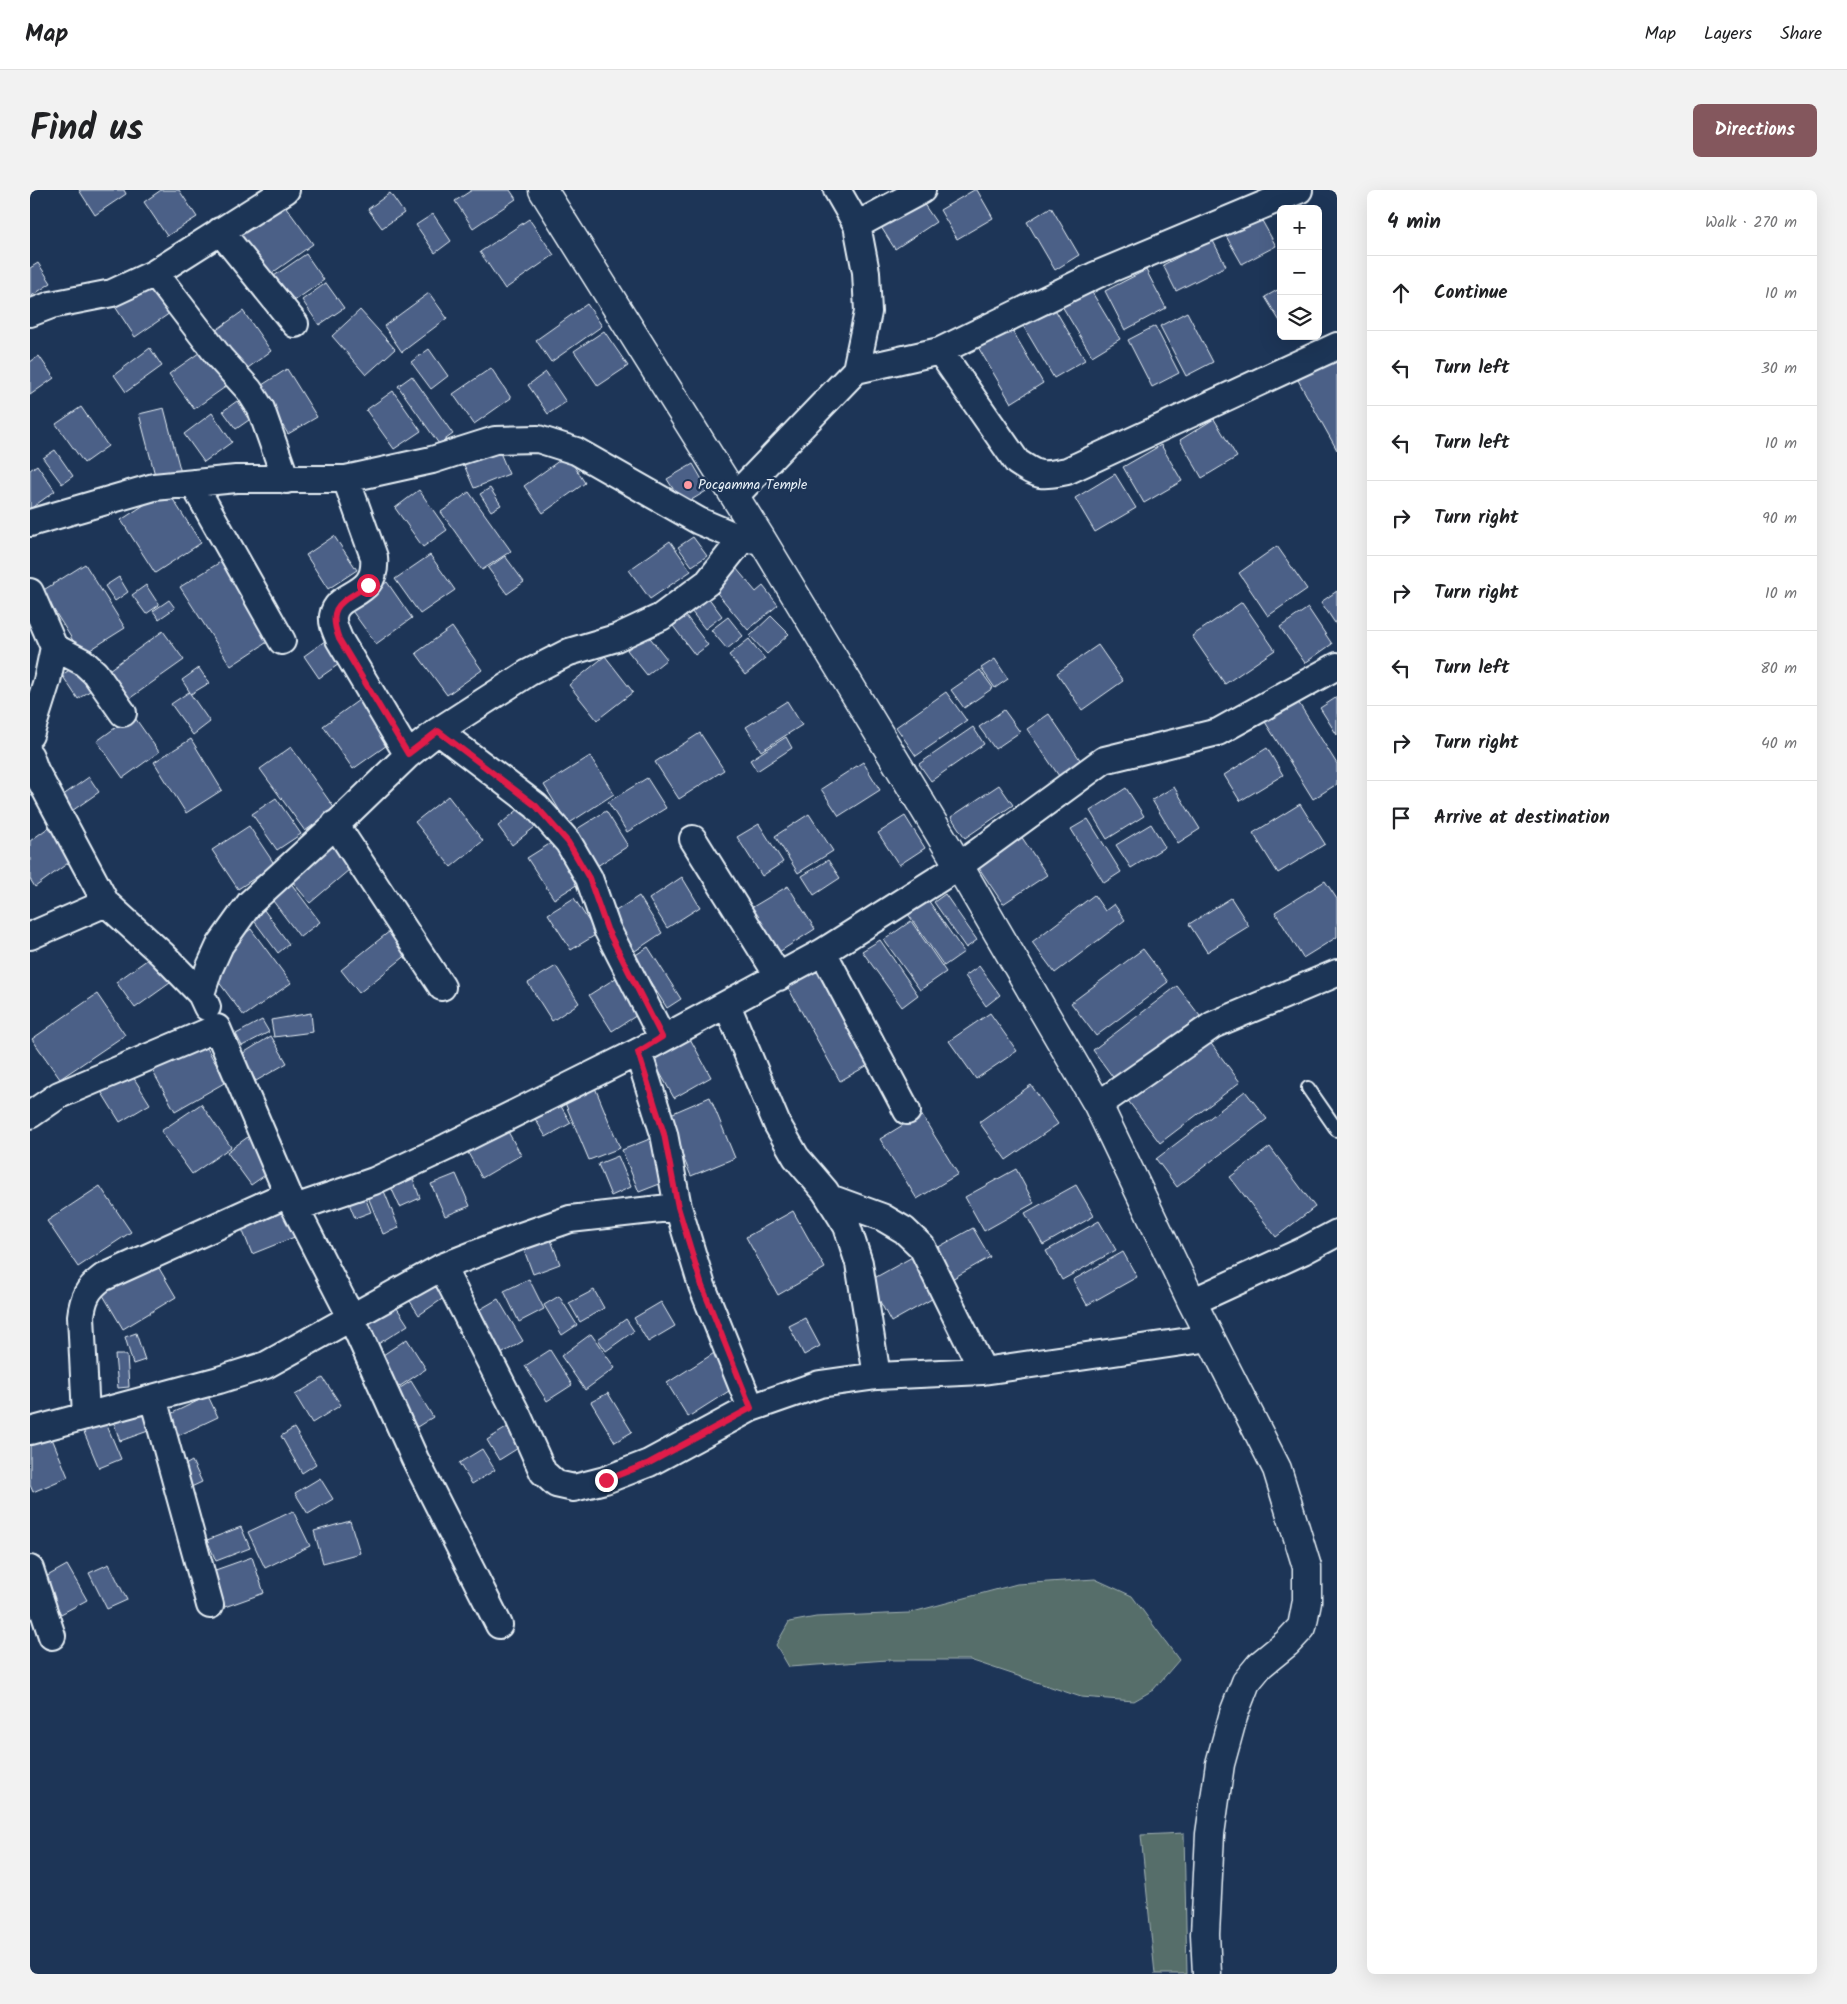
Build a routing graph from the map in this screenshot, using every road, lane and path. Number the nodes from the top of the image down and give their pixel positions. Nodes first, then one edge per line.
1 (286, 190) edge
2 (543, 190) edge
3 (837, 190) edge
4 (922, 190) edge
5 (1299, 190) edge
6 (857, 226) junction
7 (220, 231) junction
8 (156, 273) junction
9 (30, 313) edge
10 (295, 324) dead end
11 (1337, 346) edge
12 (940, 351) junction
13 (856, 370) junction
14 (346, 478) junction
15 (286, 480) junction
16 (193, 483) junction
17 (735, 496) junction
18 (30, 523) edge
19 (752, 540) junction
20 (30, 592) edge
21 (282, 641) dead end
22 (54, 647) junction
23 (1337, 666) edge
24 (123, 713) dead end
25 (438, 731) junction
26 (30, 735) edge
27 (408, 754) junction
28 (30, 756) edge
29 (336, 824) junction
30 (693, 839) dead end
31 (959, 866) junction
32 (106, 903) junction
33 (30, 936) edge
34 (823, 952) junction
35 (1337, 973) edge
36 (779, 977) junction
37 (442, 986) dead end
38 (201, 994) junction
39 (728, 1005) junction
40 (217, 1028) junction
41 (662, 1037) junction
42 (638, 1052) junction
43 (1308, 1088) dead end
44 (1098, 1105) junction
45 (907, 1111) dead end
46 (30, 1114) edge
47 (1337, 1130) edge
48 (830, 1198) junction
49 (291, 1201) junction
50 (678, 1207) junction
51 (1337, 1233) edge
52 (442, 1267) junction
53 (1192, 1302) junction
54 (351, 1317) junction
55 (1210, 1338) junction
56 (983, 1371) junction
57 (877, 1376) junction
58 (153, 1398) junction
59 (751, 1408) junction
60 (86, 1416) junction
61 (30, 1431) edge
62 (30, 1569) edge
63 (210, 1605) dead end
64 (499, 1625) dead end
65 (52, 1636) dead end
66 (1207, 1974) edge

1 - 7 street
2 - 17 street
3 - 6 street
4 - 6 street
5 - 12 street
6 - 13 street
7 - 8 street
7 - 10 street
8 - 9 street
8 - 15 street
11 - 12 street
12 - 13 street
13 - 17 street
14 - 15 street
14 - 19 street
14 - 27 street
15 - 16 street
16 - 18 street
16 - 21 street
17 - 19 street
19 - 25 street
19 - 31 street
20 - 22 street
22 - 24 street
22 - 26 street
23 - 31 street
25 - 27 street
25 - 41 street
27 - 29 street
28 - 32 street
29 - 37 street
29 - 38 street
30 - 36 street
31 - 34 street
31 - 44 street
32 - 33 street
32 - 38 street
34 - 36 street
34 - 45 street
35 - 44 street
36 - 39 street
38 - 40 street
39 - 41 street
39 - 48 street
40 - 46 street
40 - 49 street
41 - 42 street
42 - 49 street
42 - 50 street
43 - 47 lane
44 - 53 street
48 - 56 street
48 - 57 street
49 - 54 street
49 - 60 street
50 - 52 street
50 - 59 street
51 - 53 street
52 - 54 street
52 - 59 street
53 - 55 street
54 - 58 street
54 - 64 street
55 - 56 street
55 - 66 street
56 - 57 street
57 - 59 street
58 - 60 street
58 - 63 street
60 - 61 street
62 - 65 street

